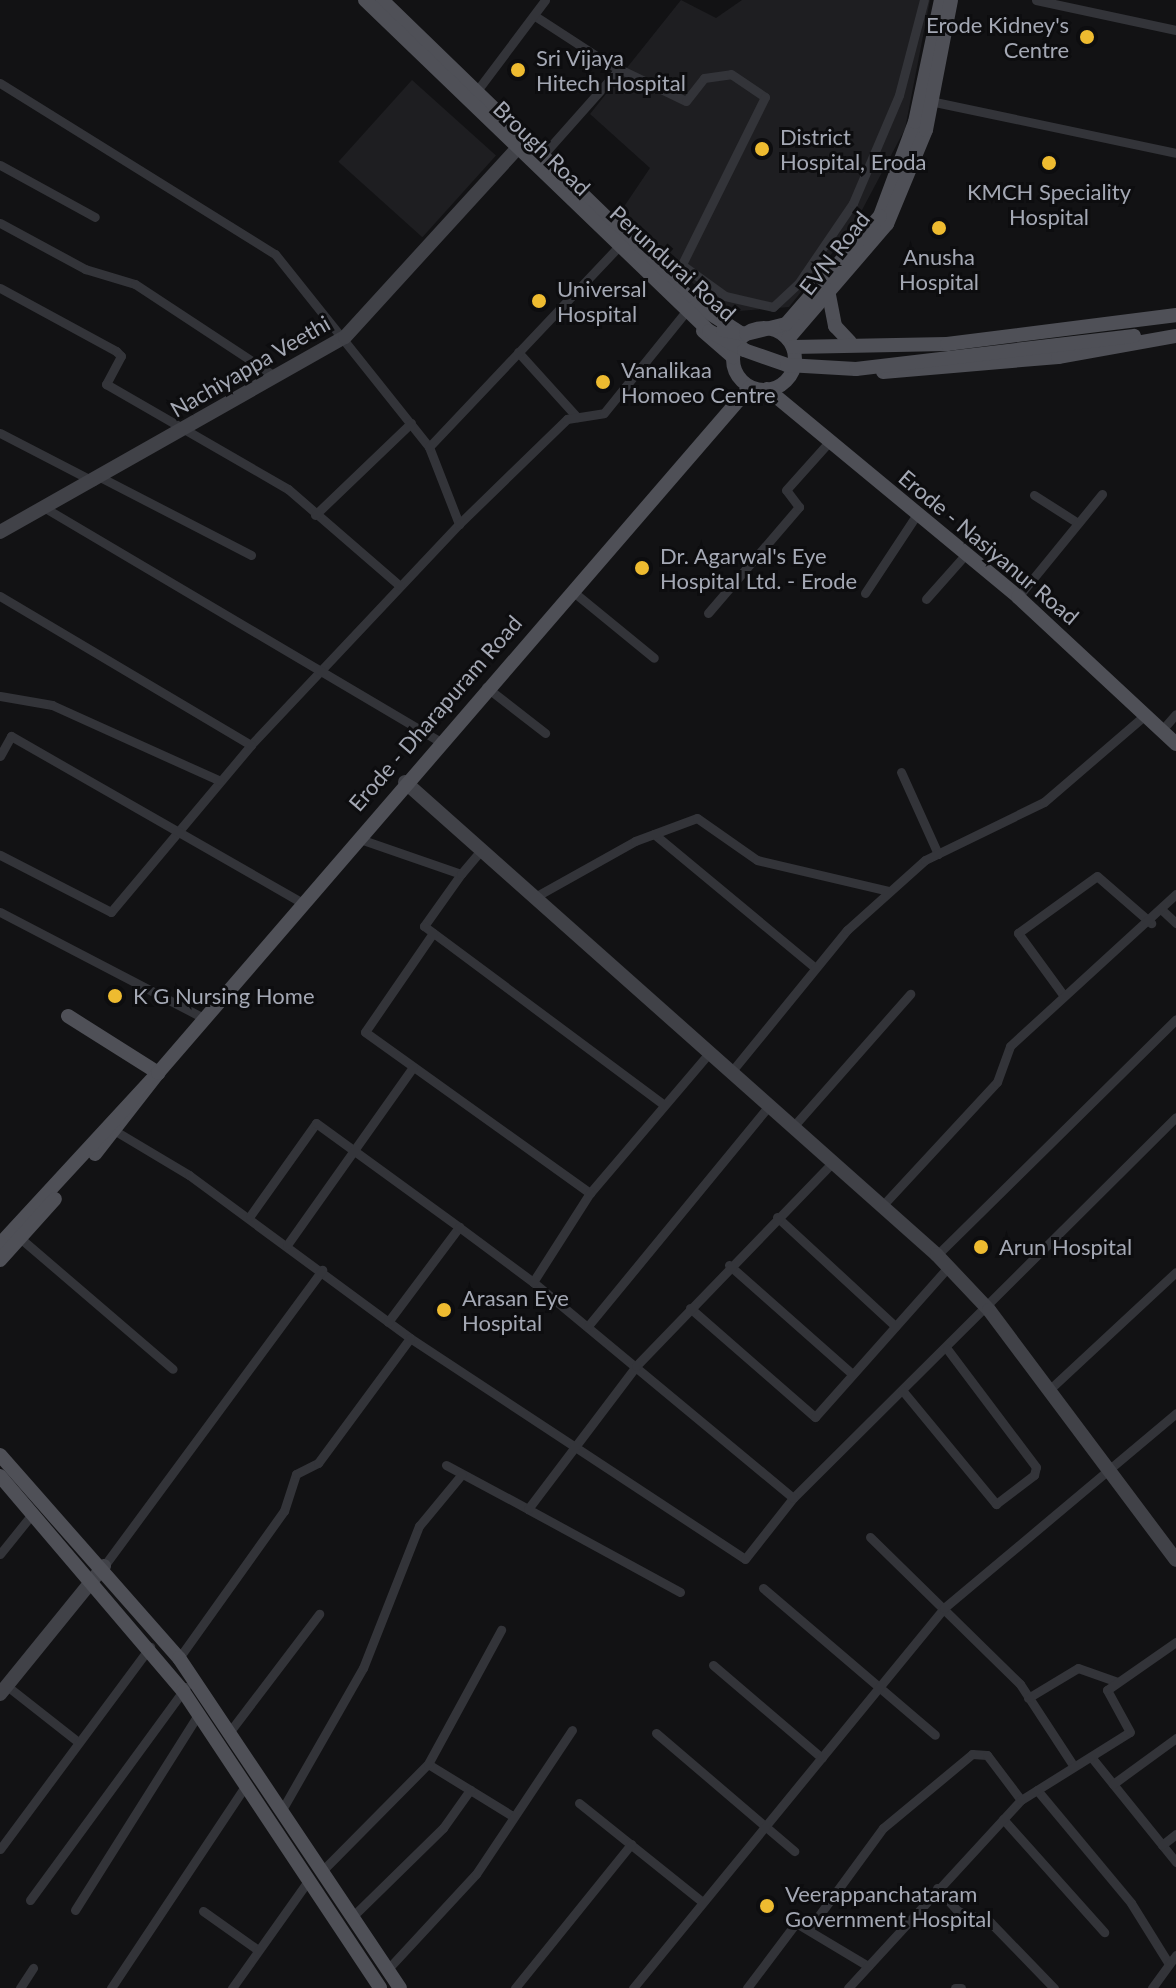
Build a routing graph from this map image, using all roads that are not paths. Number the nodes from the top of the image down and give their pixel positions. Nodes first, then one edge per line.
1 (362, 0) edge
2 (374, 0) edge
3 (382, 0) edge
4 (545, 0) edge
5 (924, 0) edge
6 (941, 0) edge
7 (951, 0) edge
8 (1036, 0) edge
9 (535, 16) junction
10 (1176, 30) edge
11 (620, 68) junction
12 (0, 83) edge
13 (476, 92) junction
14 (930, 101) junction
15 (525, 140) junction
16 (514, 152) junction
17 (1176, 153) edge
18 (542, 156) junction
19 (0, 165) edge
20 (95, 217) dead end
21 (0, 223) edge
22 (616, 249) junction
23 (682, 265) junction
24 (673, 282) junction
25 (0, 288) edge
26 (829, 295) junction
27 (684, 314) junction
28 (1176, 317) edge
29 (723, 330) junction
30 (1133, 333) junction
31 (1176, 334) edge
32 (744, 335) junction
33 (345, 337) junction
34 (850, 342) junction
35 (790, 343) junction
36 (518, 352) junction
37 (733, 357) junction
38 (793, 370) junction
39 (276, 377) junction
40 (750, 387) junction
41 (767, 389) junction
42 (577, 417) junction
43 (411, 423) junction
44 (188, 427) junction
45 (0, 433) edge
46 (829, 442) junction
47 (429, 447) junction
48 (97, 479) junction
49 (1102, 494) dead end
50 (1034, 495) dead end
51 (45, 508) junction
52 (917, 514) junction
53 (315, 515) junction
54 (1078, 523) junction
55 (459, 524) junction
56 (0, 532) edge
57 (966, 554) junction
58 (251, 555) dead end
59 (400, 586) junction
60 (571, 590) junction
61 (865, 593) dead end
62 (0, 596) edge
63 (1018, 597) junction
64 (926, 599) dead end
65 (708, 613) dead end
66 (654, 658) dead end
67 (323, 668) junction
68 (486, 687) junction
69 (0, 696) edge
70 (1176, 714) edge
71 (1145, 715) junction
72 (1162, 730) junction
73 (545, 733) dead end
74 (440, 742) junction
75 (1176, 744) edge
76 (251, 745) junction
77 (0, 756) edge
78 (901, 772) dead end
79 (220, 781) junction
80 (405, 782) junction
81 (175, 833) junction
82 (654, 834) junction
83 (357, 838) junction
84 (480, 851) junction
85 (938, 854) junction
86 (0, 855) edge
87 (461, 874) junction
88 (889, 891) junction
89 (1176, 894) edge
90 (535, 897) junction
91 (304, 904) junction
92 (1163, 911) junction
93 (0, 912) edge
94 (1151, 923) junction
95 (1176, 923) edge
96 (433, 933) junction
97 (814, 967) junction
98 (910, 994) dead end
99 (1064, 996) junction
100 (68, 1016) dead end
101 (204, 1018) junction
102 (1176, 1019) edge
103 (710, 1052) junction
104 (413, 1067) junction
105 (732, 1071) junction
106 (158, 1073) junction
107 (664, 1105) junction
108 (769, 1106) junction
109 (1176, 1117) edge
110 (792, 1128) junction
111 (110, 1129) junction
112 (352, 1150) junction
113 (832, 1163) junction
114 (590, 1193) junction
115 (883, 1205) junction
116 (250, 1216) junction
117 (777, 1217) junction
118 (459, 1227) junction
119 (20, 1238) junction
120 (0, 1244) edge
121 (287, 1245) junction
122 (937, 1255) junction
123 (0, 1260) edge
124 (729, 1265) junction
125 (948, 1267) junction
126 (322, 1270) junction
127 (1176, 1272) edge
128 (533, 1282) junction
129 (690, 1308) junction
130 (989, 1310) junction
131 (388, 1322) junction
132 (588, 1326) junction
133 (895, 1326) junction
134 (410, 1338) junction
135 (947, 1349) junction
136 (636, 1366) junction
137 (173, 1369) dead end
138 (852, 1374) junction
139 (902, 1390) junction
140 (1049, 1390) junction
141 (1176, 1413) edge
142 (572, 1449) junction
143 (0, 1455) edge
144 (446, 1465) dead end
145 (1111, 1473) junction
146 (462, 1474) junction
147 (0, 1476) edge
148 (793, 1498) junction
149 (528, 1509) junction
150 (33, 1513) junction
151 (870, 1537) dead end
152 (1176, 1538) edge
153 (1164, 1549) junction
154 (0, 1554) edge
155 (1176, 1560) edge
156 (104, 1566) junction
157 (94, 1580) junction
158 (763, 1588) dead end
159 (680, 1592) dead end
160 (944, 1608) junction
161 (319, 1614) dead end
162 (501, 1630) dead end
163 (1176, 1642) edge
164 (150, 1647) junction
165 (179, 1658) junction
166 (713, 1665) dead end
167 (194, 1679) junction
168 (1118, 1682) junction
169 (877, 1686) junction
170 (4, 1690) edge
171 (183, 1691) junction
172 (1028, 1698) junction
173 (198, 1715) junction
174 (231, 1730) junction
175 (572, 1730) dead end
176 (656, 1733) dead end
177 (935, 1735) dead end
178 (1176, 1738) edge
179 (77, 1741) junction
180 (822, 1758) junction
181 (1092, 1758) junction
182 (428, 1764) junction
183 (1073, 1765) junction
184 (1113, 1784) junction
185 (245, 1786) junction
186 (470, 1790) junction
187 (1037, 1790) junction
188 (1021, 1800) junction
189 (579, 1803) dead end
190 (283, 1808) junction
191 (511, 1815) junction
192 (1003, 1819) junction
193 (764, 1826) junction
194 (1176, 1834) edge
195 (631, 1844) junction
196 (1162, 1845) junction
197 (0, 1849) edge
198 (794, 1851) dead end
199 (1176, 1862) edge
200 (322, 1871) junction
201 (308, 1881) junction
202 (937, 1888) junction
203 (30, 1900) dead end
204 (700, 1900) junction
205 (75, 1910) dead end
206 (203, 1911) dead end
207 (351, 1918) junction
208 (809, 1929) junction
209 (1104, 1932) dead end
210 (258, 1950) junction
211 (1176, 1955) edge
212 (1169, 1964) junction
213 (868, 1966) junction
214 (33, 1968) dead end
215 (387, 1970) junction
216 (20, 1988) edge
217 (111, 1988) edge
218 (232, 1988) edge
219 (380, 1988) edge
220 (400, 1988) edge
221 (515, 1988) edge
222 (633, 1988) edge
223 (747, 1988) edge
224 (848, 1988) edge
225 (1054, 1988) edge
226 (1152, 1988) edge

1 - 16 main road, Brough Road
1 - 30 main road, Perundurai Road, bridge
2 - 29 main road, Perundurai Road
3 - 13 main road, Brough Road
4 - 9 street
5 - 23 street
6 - 29 main road, bridge
7 - 14 main road, EVN Road
8 - 10 street
9 - 11 street
9 - 13 street
11 - 18 street
11 - 23 street
12 - 33 street
13 - 15 main road, Brough Road
14 - 17 street
14 - 26 main road, EVN Road
15 - 16 street, Nachiyappa Veethi
15 - 18 main road, Brough Road
16 - 22 main road, Brough Road
16 - 33 street, Nachiyappa Veethi
18 - 24 main road, Brough Road
19 - 20 street
21 - 39 street
22 - 27 main road, Brough Road
22 - 36 street
23 - 24 street
24 - 32 main road, Brough Road
25 - 44 street
26 - 34 main road
26 - 35 main road, EVN Road
27 - 37 main road, Brough Road
27 - 42 street
28 - 30 main road, Perundurai Road
28 - 34 main road
29 - 30 main road, Perundurai Road, bridge
30 - 31 main road, Perundurai Road
31 - 38 main road
32 - 35 main road
32 - 37 main road
33 - 39 street, Nachiyappa Veethi
33 - 43 street
34 - 35 main road
35 - 38 main road
36 - 42 street
36 - 47 street
37 - 40 main road
38 - 41 main road
39 - 44 street, Nachiyappa Veethi
40 - 41 main road
40 - 60 main road, Erode - Dharapuram Road
41 - 46 main road, Erode - Nasiyanur Road
42 - 55 street
43 - 47 street
43 - 53 street
44 - 48 street, Nachiyappa Veethi
44 - 53 street
45 - 48 street
46 - 52 main road, Erode - Nasiyanur Road
46 - 65 street
47 - 55 street
48 - 51 street, Nachiyappa Veethi
48 - 58 street
49 - 54 street
50 - 54 street
51 - 56 street, Nachiyappa Veethi
51 - 67 street
52 - 57 main road, Erode - Nasiyanur Road
52 - 61 street
53 - 59 street
54 - 63 street
55 - 59 street
57 - 63 main road, Erode - Nasiyanur Road
57 - 64 street
59 - 67 street
60 - 66 street
60 - 68 main road, Erode - Dharapuram Road
62 - 76 street
63 - 71 main road, Erode - Nasiyanur Road
67 - 74 street
67 - 76 street
68 - 73 street
68 - 74 main road, Erode - Dharapuram Road
69 - 79 street
70 - 72 street
71 - 72 main road, Erode - Nasiyanur Road
71 - 85 street
72 - 75 main road, Erode - Nasiyanur Road
74 - 80 main road, Erode - Dharapuram Road
76 - 79 street
77 - 81 street
78 - 85 street
79 - 81 street
80 - 83 main road, Erode - Dharapuram Road
80 - 84 street
81 - 86 street
81 - 91 street
82 - 88 street
82 - 90 street
82 - 97 street
83 - 87 street
83 - 91 main road, Erode - Dharapuram Road
84 - 87 street
84 - 90 street
85 - 88 street
87 - 96 street
88 - 97 street
89 - 92 street
90 - 103 street
91 - 101 main road, Erode - Dharapuram Road
92 - 94 street
92 - 95 street
93 - 101 street
94 - 99 street
94 - 99 street
96 - 104 street
96 - 107 street
97 - 105 street
98 - 110 street
99 - 115 street
100 - 106 main road
101 - 106 main road, Erode - Dharapuram Road
102 - 122 street
103 - 105 street
103 - 107 street
104 - 112 street
104 - 114 street
105 - 108 street
106 - 111 main road, Erode - Dharapuram Road
107 - 114 street
108 - 110 street
108 - 132 street
109 - 130 street
110 - 113 street
111 - 116 street
111 - 119 main road, Erode - Dharapuram Road
111 - 120 main road, Erode - Dharapuram Road
112 - 116 street
112 - 118 street
112 - 121 street
113 - 115 street
113 - 117 street
114 - 128 street
115 - 122 street
116 - 121 street
117 - 124 street
117 - 133 street
118 - 128 street
118 - 131 street
119 - 123 main road, Erode - Dharapuram Road
119 - 137 street
121 - 126 street
122 - 125 street
124 - 129 street
124 - 138 street
125 - 130 street
125 - 133 street
126 - 131 street
126 - 156 street
127 - 140 street
128 - 132 street
129 - 136 street
129 - 138 street
130 - 135 street
130 - 140 street
131 - 134 street
132 - 136 street
133 - 138 street
134 - 142 street
134 - 165 street
135 - 139 street
135 - 139 street
136 - 142 street
136 - 148 street
139 - 148 street
140 - 145 street
141 - 145 street
142 - 148 street
142 - 149 street
143 - 156 main road
144 - 146 street
145 - 153 street
145 - 160 street
146 - 149 street
146 - 190 street
147 - 150 main road
149 - 159 street
150 - 154 street
150 - 157 main road
151 - 160 street
152 - 153 street
153 - 155 street
156 - 157 street
156 - 165 main road
157 - 164 main road
157 - 170 street
158 - 169 street
160 - 169 street
160 - 172 street
161 - 174 street
162 - 182 street
163 - 168 street
164 - 171 main road
164 - 179 street
165 - 167 main road
166 - 180 street
167 - 171 street
167 - 174 main road
168 - 172 street
168 - 181 street
169 - 177 street
169 - 180 street
170 - 179 street
171 - 173 main road
171 - 203 street
172 - 183 street
173 - 185 main road
173 - 205 street
174 - 190 main road
175 - 191 street
176 - 193 street
178 - 184 street
179 - 197 street
180 - 193 street
181 - 183 street
181 - 184 street
182 - 186 street
182 - 200 street
183 - 187 street
184 - 196 street
185 - 201 main road
185 - 217 street
186 - 191 street
186 - 207 street
187 - 188 street
187 - 212 street
188 - 192 street
188 - 208 street
189 - 195 street
190 - 200 main road
191 - 215 street
192 - 202 street
192 - 209 street
193 - 198 street
193 - 204 street
194 - 196 street
195 - 204 street
195 - 221 street
196 - 199 street
200 - 207 main road
201 - 210 street
201 - 219 main road
202 - 213 street
202 - 225 street
204 - 222 street
206 - 210 street
207 - 215 main road
208 - 213 street
208 - 223 street
210 - 218 street
211 - 212 street
212 - 226 street
213 - 224 street
214 - 216 street
215 - 220 main road

